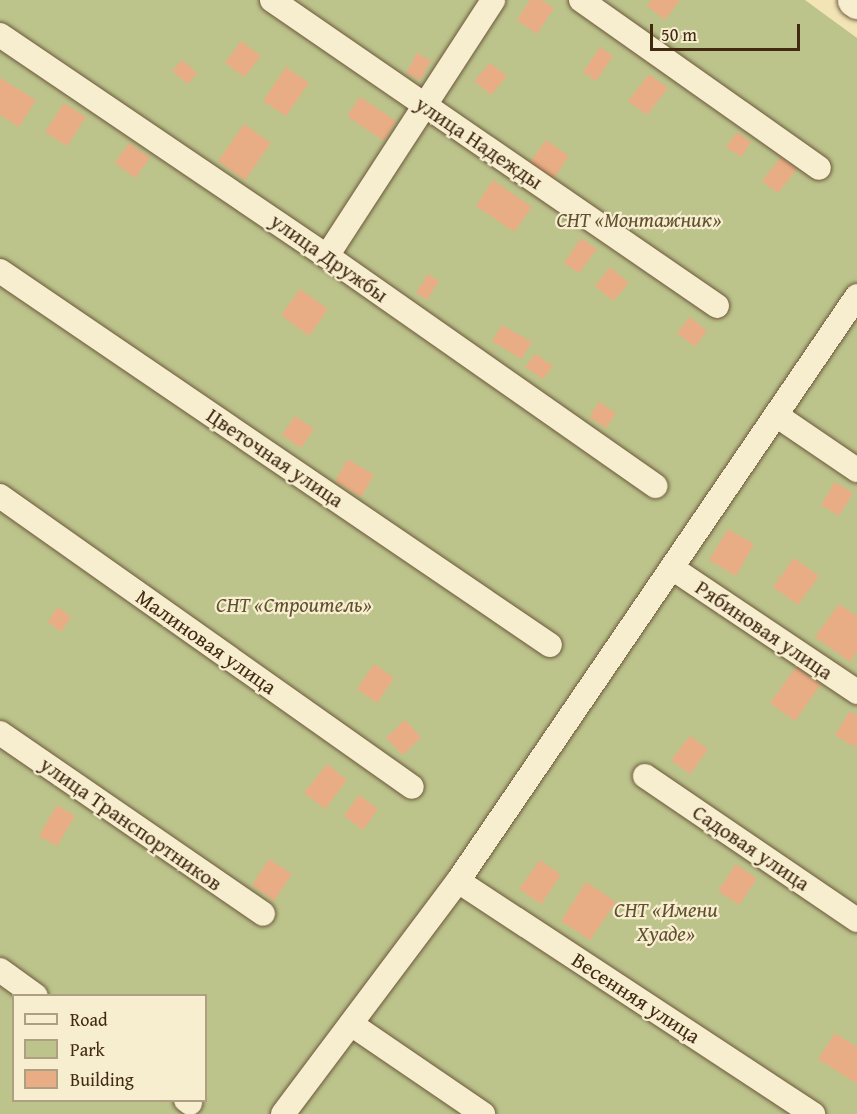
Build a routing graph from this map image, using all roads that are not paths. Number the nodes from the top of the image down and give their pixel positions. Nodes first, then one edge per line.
1 (272, 0) edge
2 (493, 0) edge
3 (581, 0) edge
4 (0, 35) edge
5 (424, 106) junction
6 (819, 168) dead end
7 (327, 256) junction
8 (0, 271) edge
9 (857, 296) edge
10 (717, 306) dead end
11 (776, 415) junction
12 (857, 470) edge
13 (656, 486) dead end
14 (0, 496) edge
15 (672, 568) junction
16 (550, 645) dead end
17 (857, 692) edge
18 (0, 734) edge
19 (645, 776) dead end
20 (412, 787) dead end
21 (458, 881) junction
22 (263, 914) dead end
23 (857, 920) edge
24 (0, 970) edge
25 (33, 994) edge
26 (351, 1024) junction
27 (283, 1114) edge
28 (483, 1114) edge
29 (813, 1114) edge

1 - 5 street, улица Надежды
2 - 5 street
3 - 6 street
4 - 7 street, улица Дружбы
5 - 7 street
5 - 10 street, улица Надежды
7 - 13 street, улица Дружбы
8 - 16 street, Цветочная улица
9 - 11 street
11 - 12 street
11 - 15 street
14 - 20 street, Малиновая улица
15 - 17 street, Рябиновая улица
15 - 21 street
18 - 22 street, улица Транспортников
19 - 23 street, Садовая улица
21 - 26 street
21 - 29 street, Весенняя улица
24 - 25 street
26 - 27 street
26 - 28 street

